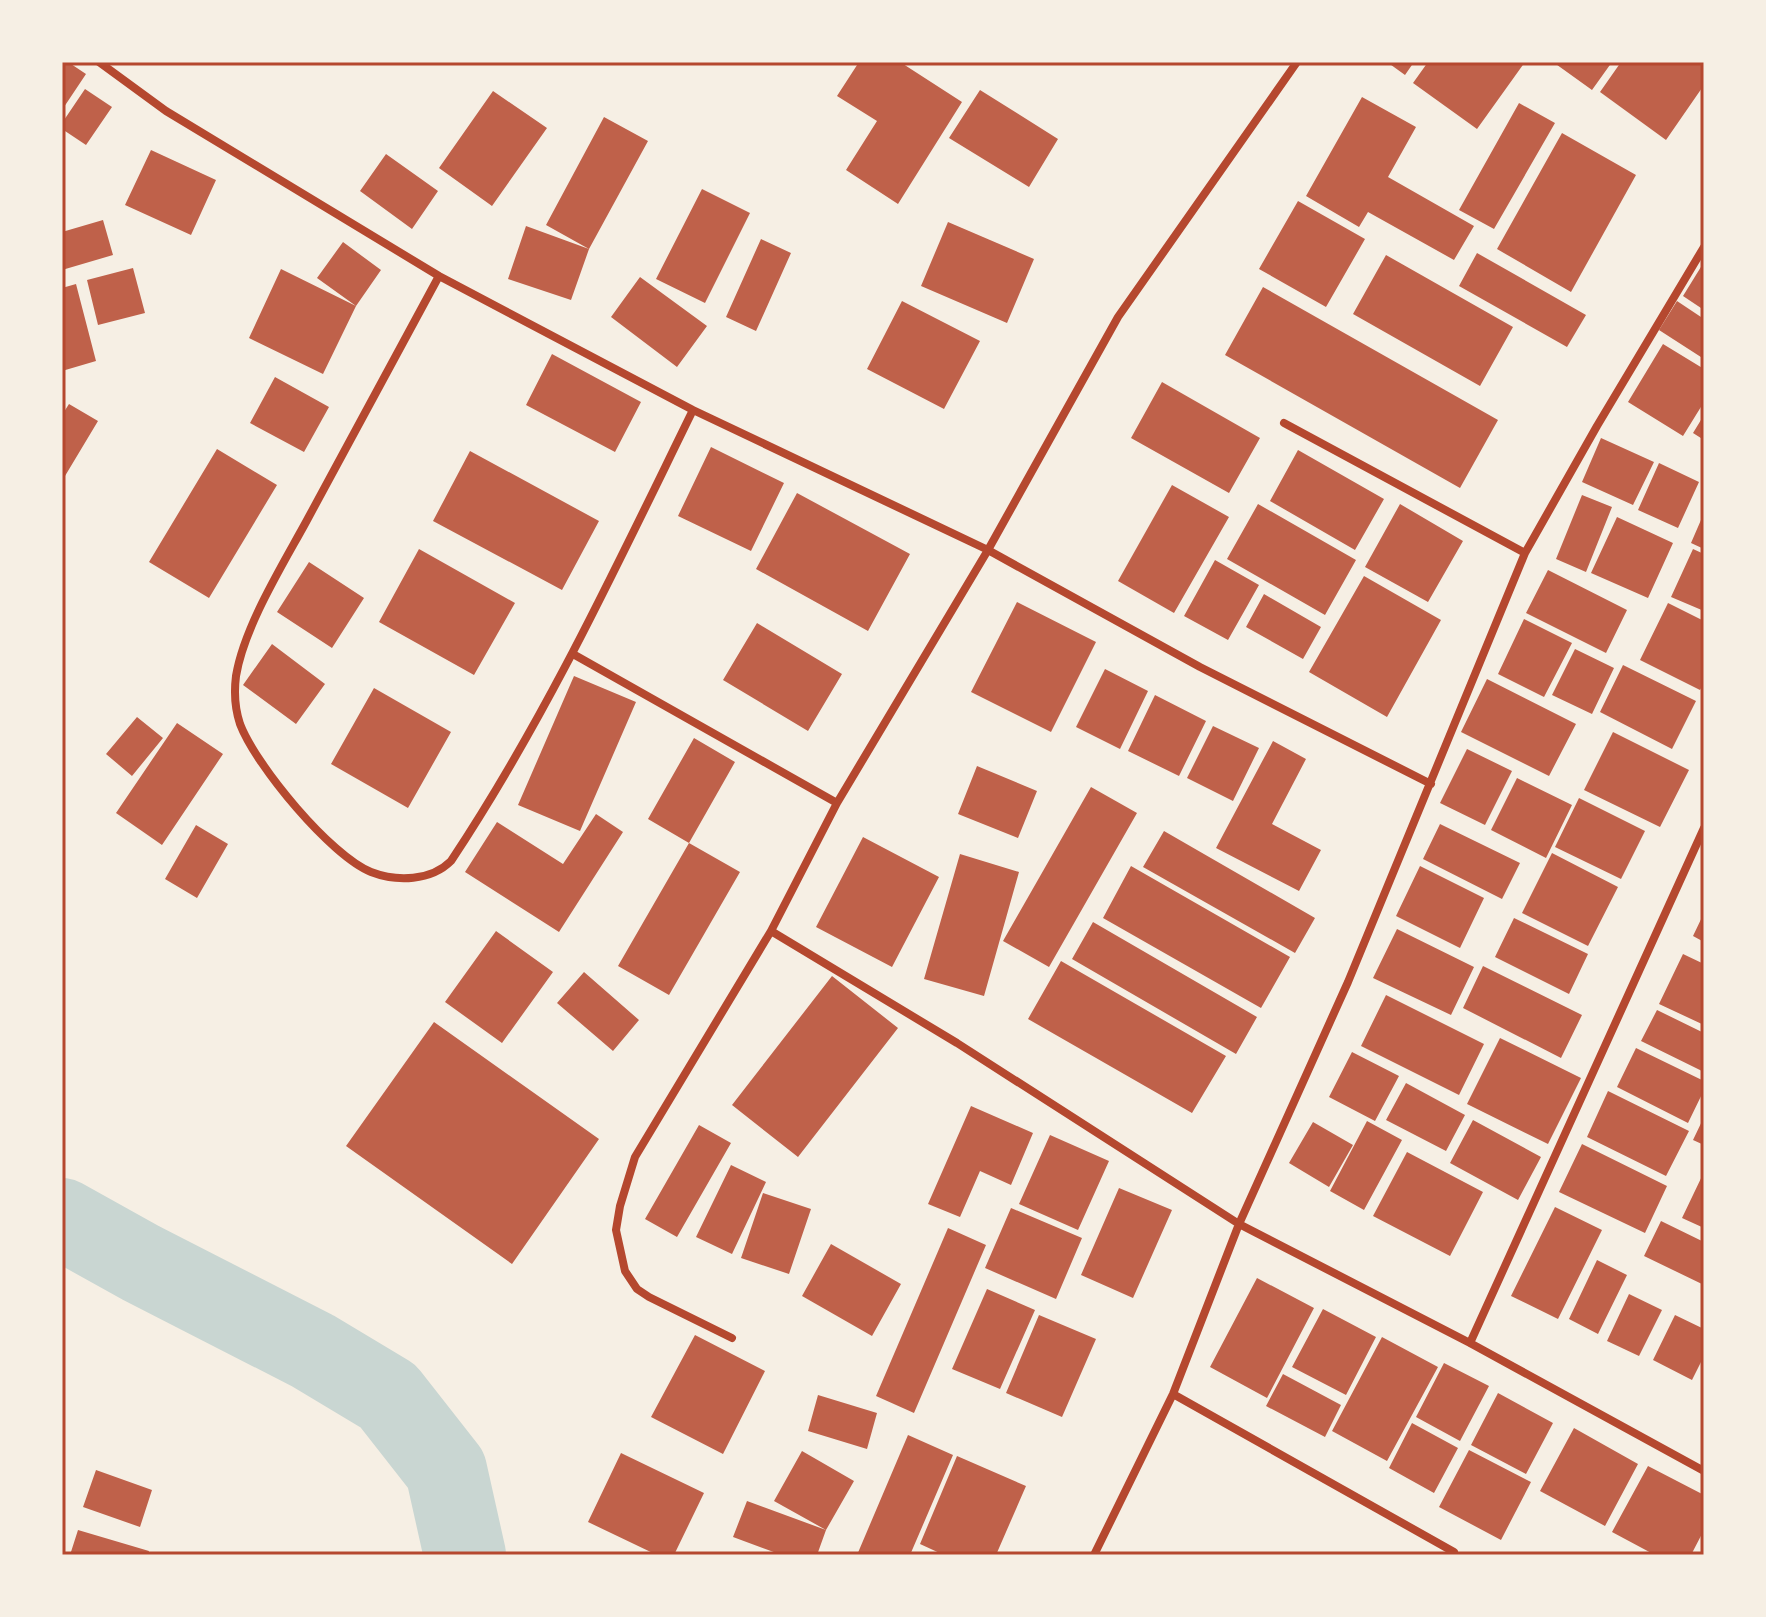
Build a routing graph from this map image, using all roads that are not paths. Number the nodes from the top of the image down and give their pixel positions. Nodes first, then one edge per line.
1 (99, 62) edge
2 (1297, 62) edge
3 (1704, 247) edge
4 (439, 276) junction
5 (693, 410) junction
6 (1284, 423) dead end
7 (988, 550) junction
8 (1525, 553) junction
9 (573, 654) junction
10 (1431, 784) junction
11 (837, 803) junction
12 (1704, 828) edge
13 (771, 931) junction
14 (1239, 1224) junction
15 (732, 1338) dead end
16 (1470, 1343) junction
17 (1173, 1394) junction
18 (1704, 1471) edge
19 (1454, 1552) dead end
20 (1094, 1555) edge

1 - 4 street
2 - 7 street
3 - 8 street
4 - 5 street
4 - 9 street
5 - 7 street
5 - 9 street
6 - 8 street
7 - 10 street
7 - 11 street
8 - 10 street
9 - 11 street
10 - 14 street
11 - 13 street
12 - 16 street
13 - 14 street
13 - 15 street
14 - 16 street
14 - 17 street
16 - 18 street
17 - 19 street
17 - 20 street

